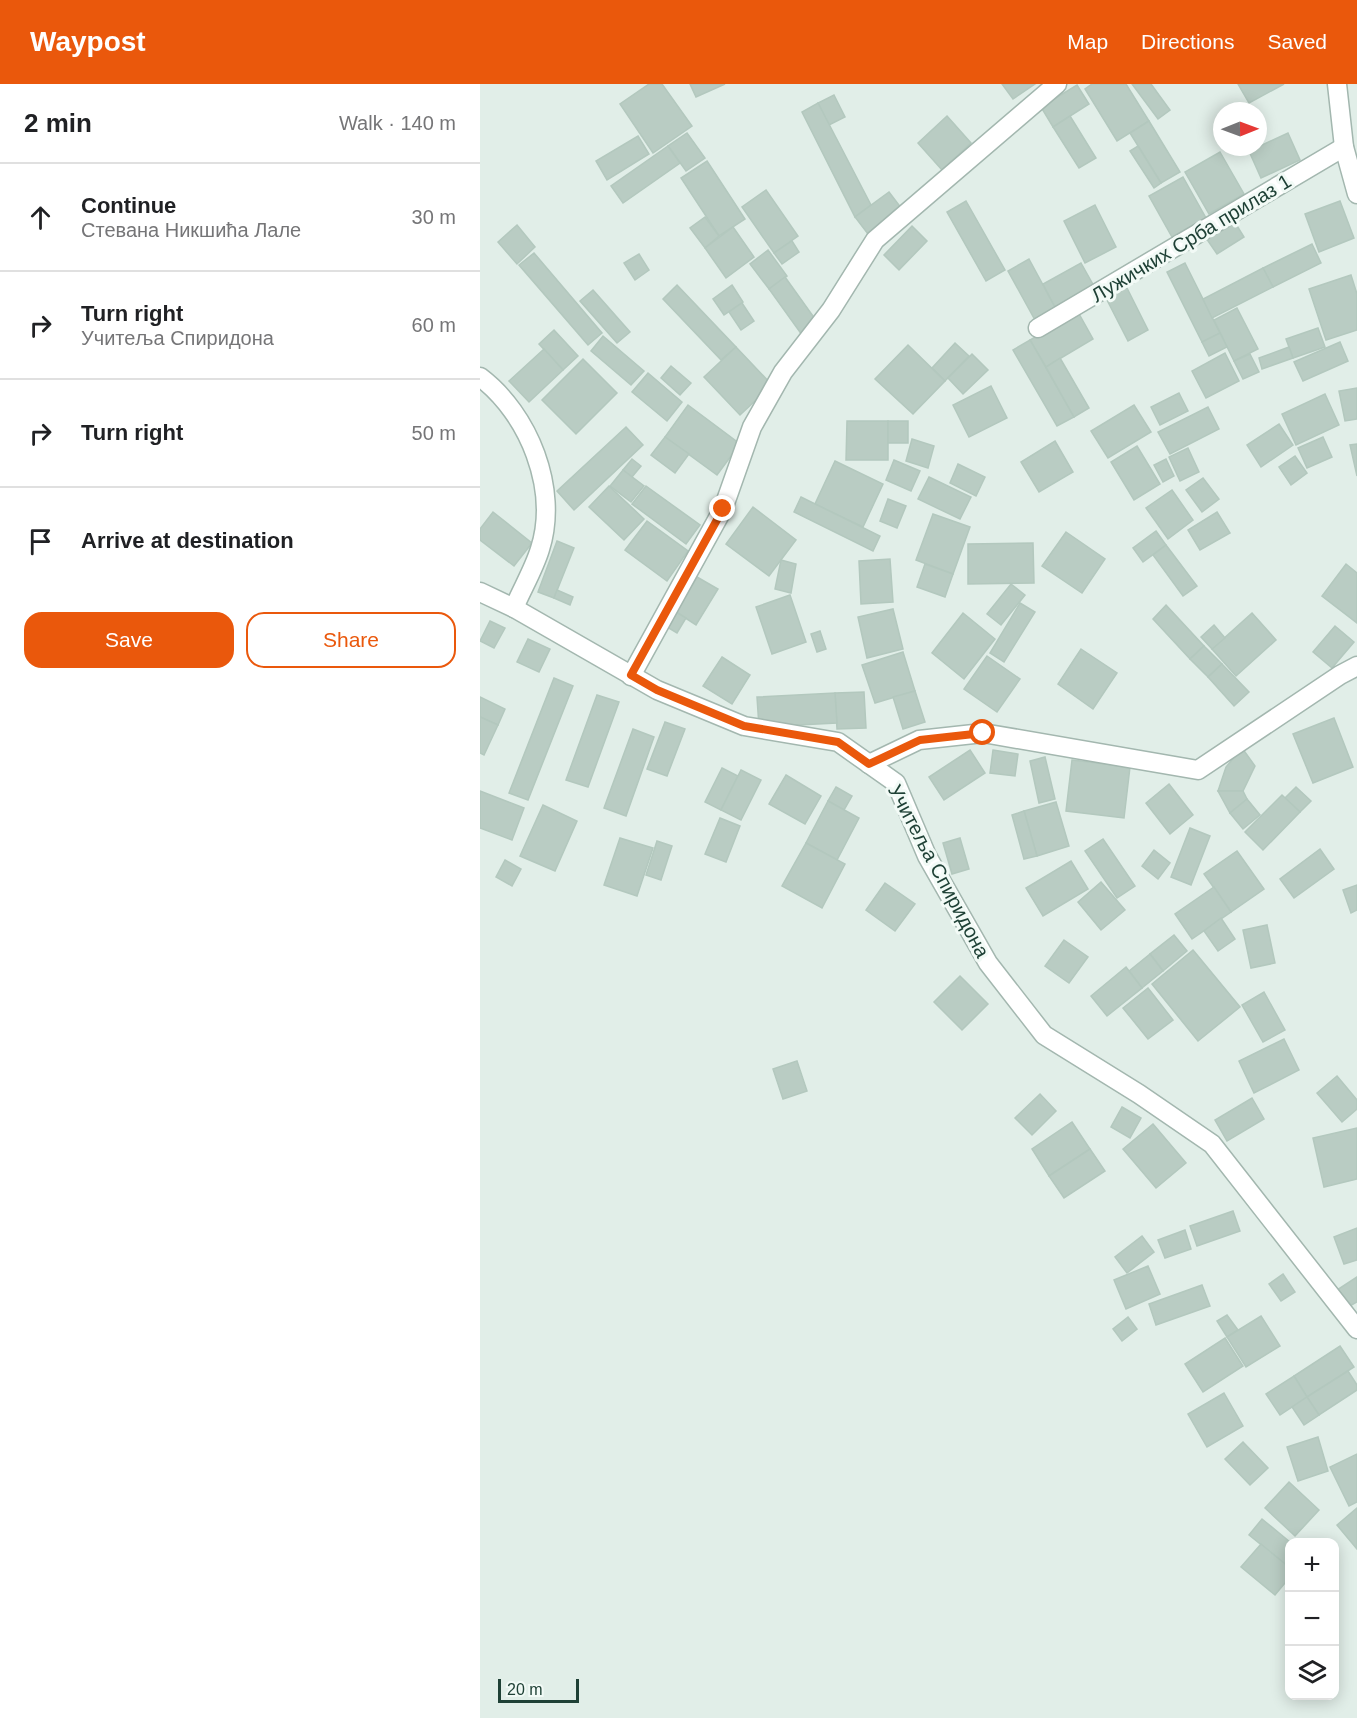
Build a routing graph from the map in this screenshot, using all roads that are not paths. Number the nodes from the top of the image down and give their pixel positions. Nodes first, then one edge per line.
1 (1057, 84) edge
2 (1337, 84) edge
3 (1344, 147) junction
4 (1357, 194) edge
5 (1038, 328) dead end
6 (480, 377) edge
7 (480, 592) edge
8 (514, 608) junction
9 (1357, 666) edge
10 (631, 675) junction
11 (869, 764) junction
12 (1357, 1329) edge

1 - 10 street
2 - 3 street
3 - 4 street
3 - 5 street, Лужичких Срба прилаз 1
6 - 8 street
7 - 8 street, Учитеља Спиридона
8 - 10 street, Учитеља Спиридона
9 - 11 street
10 - 11 street, Учитеља Спиридона
11 - 12 street, Учитеља Спиридона

